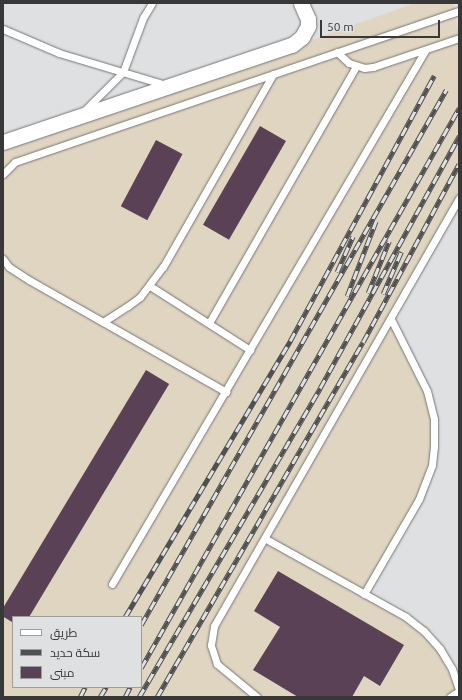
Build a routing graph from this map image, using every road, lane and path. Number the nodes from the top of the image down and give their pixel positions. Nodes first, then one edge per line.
1 (152, 3) edge
2 (301, 3) edge
3 (459, 11) edge
4 (3, 29) edge
5 (458, 39) edge
6 (459, 47) edge
7 (424, 51) junction
8 (336, 52) junction
9 (356, 66) junction
10 (123, 72) junction
11 (273, 74) junction
12 (170, 86) junction
13 (78, 117) junction
14 (3, 142) edge
15 (3, 174) edge
16 (459, 198) edge
17 (3, 259) edge
18 (150, 286) junction
19 (391, 319) junction
20 (103, 322) junction
21 (209, 323) junction
22 (250, 350) junction
23 (226, 392) junction
24 (266, 539) junction
25 (112, 584) dead end
26 (364, 594) junction
27 (459, 690) edge
28 (257, 697) edge
29 (450, 697) edge

1 - 10 lane
2 - 12 street
3 - 8 lane
4 - 10 lane
5 - 6 lane
5 - 7 lane
7 - 9 lane
7 - 22 lane
8 - 9 lane
8 - 11 lane
9 - 21 lane
10 - 12 lane
10 - 13 lane
11 - 15 lane
11 - 18 lane
12 - 13 street
13 - 14 street
16 - 19 lane
17 - 20 lane
18 - 20 lane
18 - 21 lane
19 - 24 lane
19 - 26 lane
20 - 23 lane
21 - 22 lane
22 - 23 lane
23 - 25 lane
24 - 26 lane
24 - 28 lane
26 - 27 lane
27 - 29 lane

